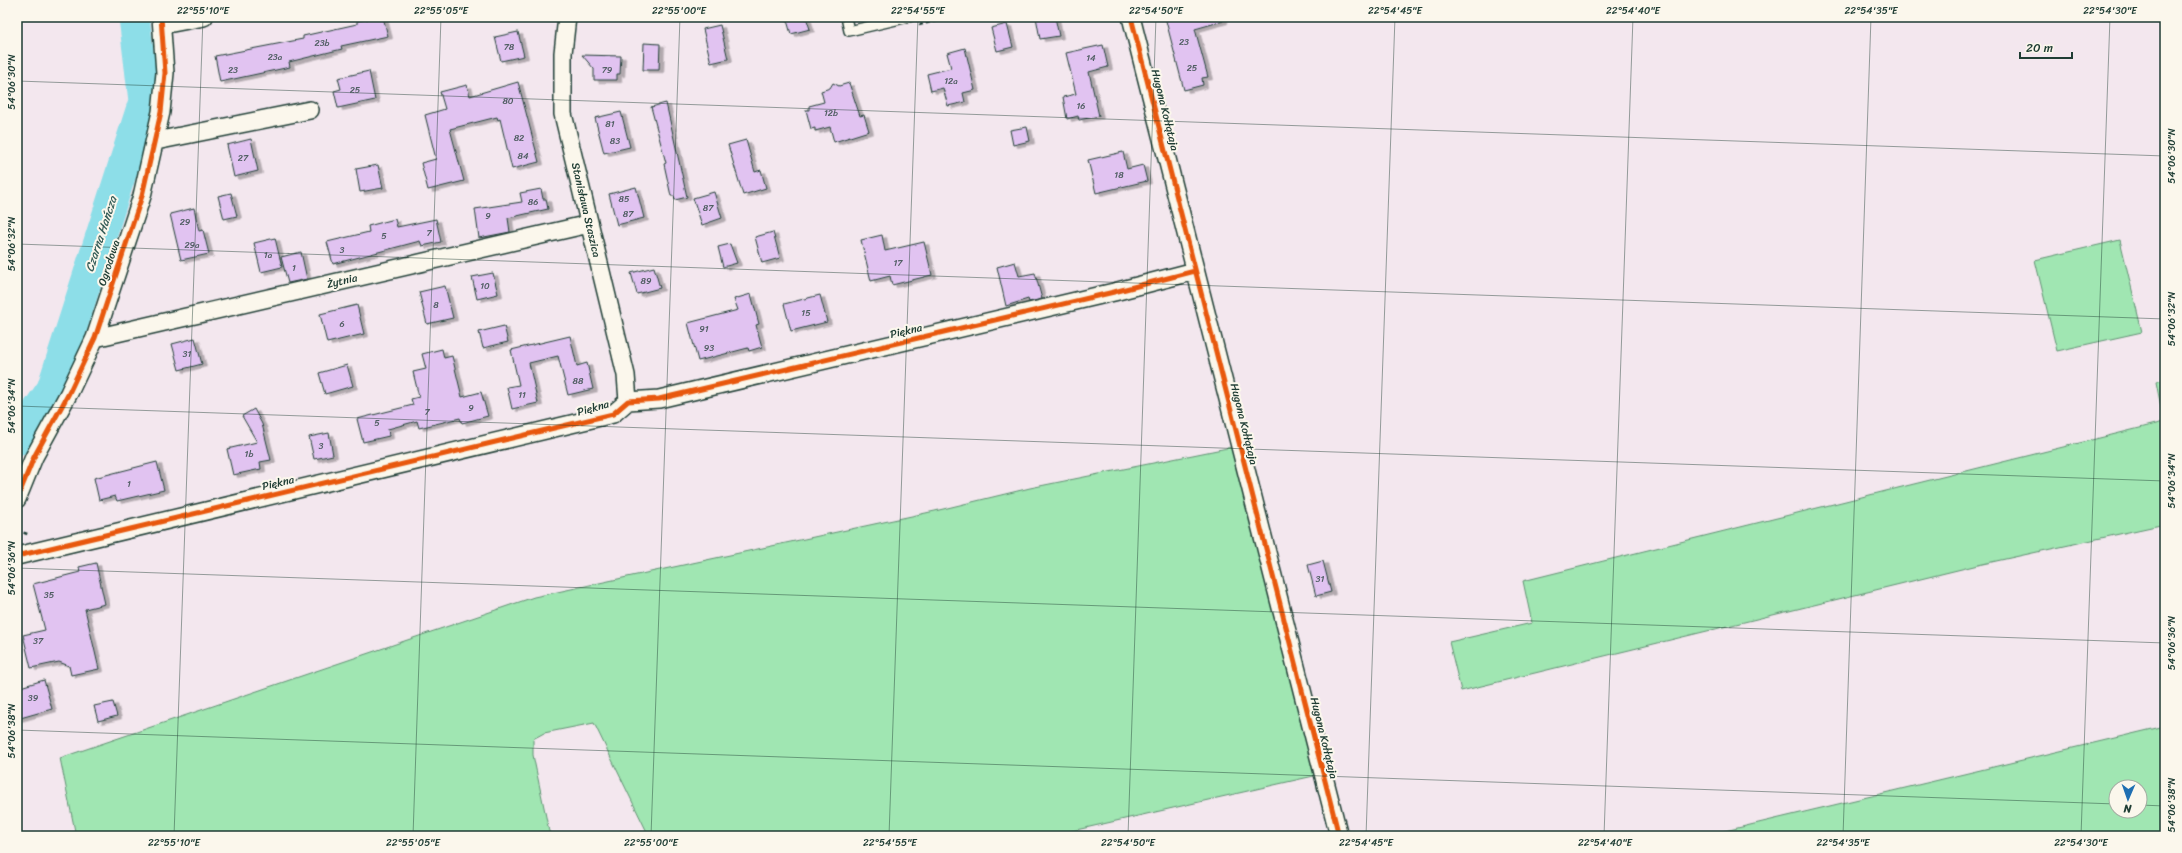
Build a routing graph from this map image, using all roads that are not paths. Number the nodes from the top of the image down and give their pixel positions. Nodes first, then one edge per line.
1 (204, 17) edge
2 (567, 17) edge
3 (846, 17) edge
4 (909, 17) edge
5 (1131, 17) edge
6 (162, 21) edge
7 (310, 110) dead end
8 (156, 141) junction
9 (589, 224) junction
10 (1195, 271) junction
11 (95, 338) junction
12 (628, 402) junction
13 (17, 498) edge
14 (17, 556) edge
15 (1338, 836) edge

1 - 6 street, Ogrodowa
2 - 9 street, Stanisława Staszica
3 - 4 lane
5 - 10 street, Hugona Kołłątaja
6 - 8 street, Ogrodowa
7 - 8 street
8 - 11 street, Ogrodowa
9 - 11 street, Żytnia
9 - 12 street, Stanisława Staszica
10 - 12 street, Piękna
10 - 15 street, Hugona Kołłątaja
11 - 13 street, Ogrodowa
12 - 14 street, Piękna

